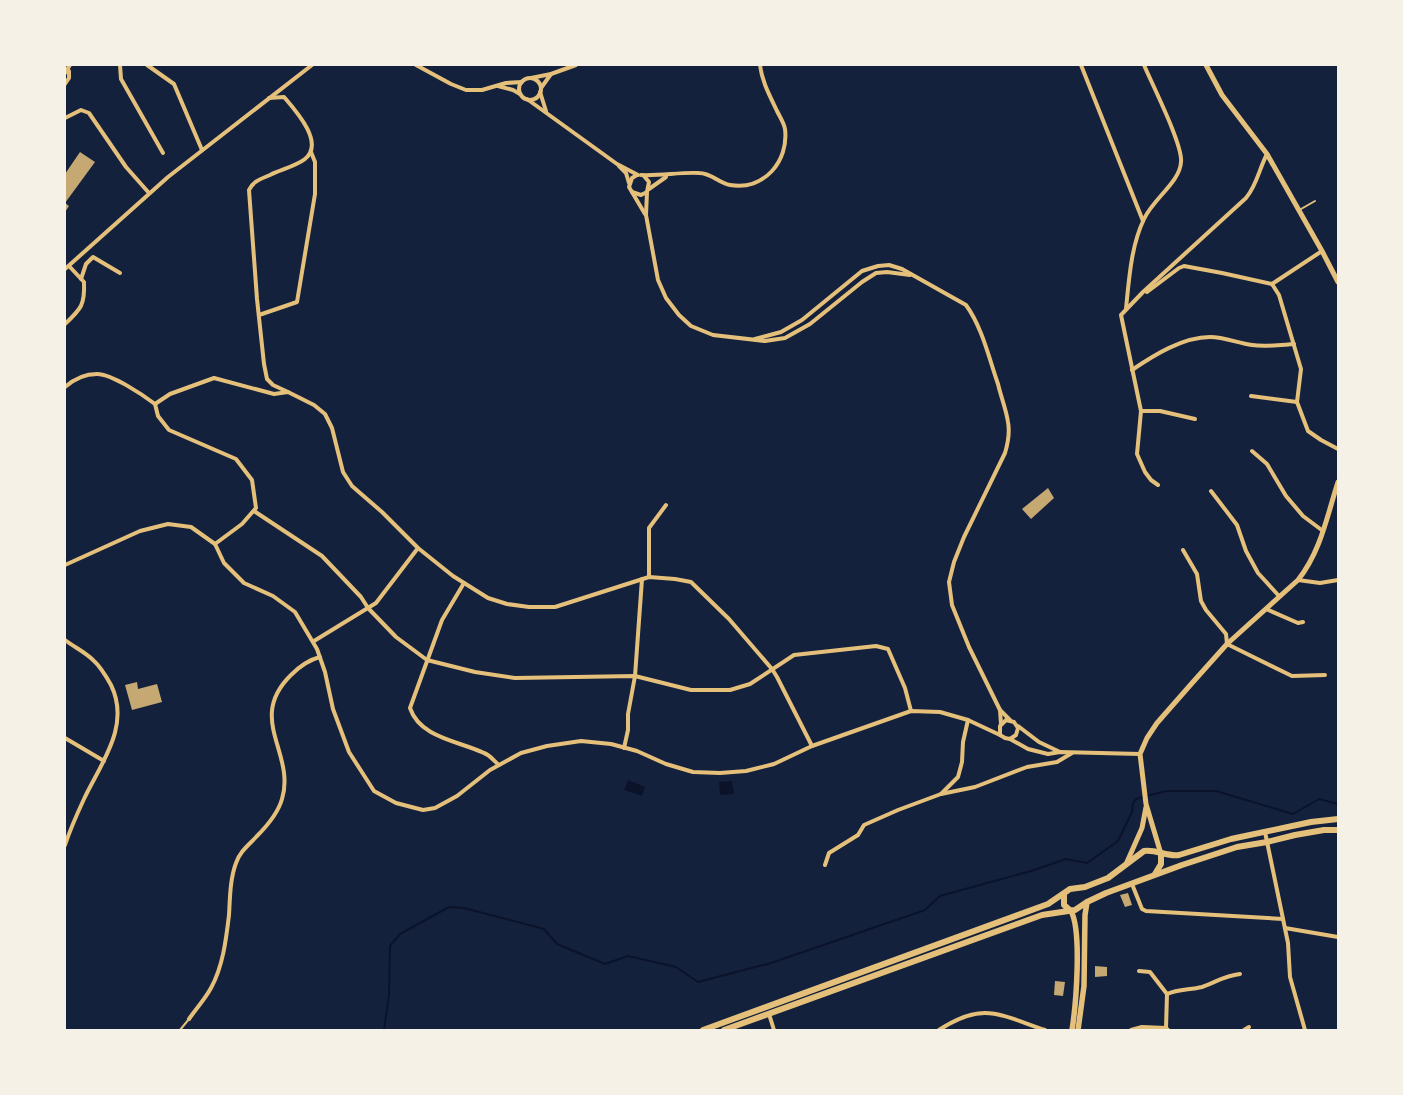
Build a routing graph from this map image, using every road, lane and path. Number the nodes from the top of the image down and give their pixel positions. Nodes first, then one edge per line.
1 (120, 65) edge
2 (147, 65) edge
3 (312, 65) edge
4 (416, 65) edge
5 (576, 65) edge
6 (760, 65) edge
7 (1081, 65) edge
8 (1144, 65) edge
9 (1206, 65) edge
10 (67, 69) edge
11 (551, 74) junction
12 (531, 78) junction
13 (522, 82) junction
14 (65, 84) edge
15 (496, 86) junction
16 (540, 90) junction
17 (521, 95) junction
18 (269, 98) junction
19 (526, 99) junction
20 (547, 113) junction
21 (65, 118) edge
22 (202, 150) junction
23 (163, 152) dead end
24 (311, 152) junction
25 (1267, 154) junction
26 (618, 164) junction
27 (640, 175) junction
28 (668, 176) junction
29 (629, 184) junction
30 (648, 190) junction
31 (632, 192) junction
32 (149, 194) junction
33 (1315, 201) dead end
34 (1298, 210) junction
35 (646, 215) junction
36 (1143, 221) junction
37 (1322, 251) junction
38 (67, 268) edge
39 (120, 273) dead end
40 (912, 275) junction
41 (81, 279) junction
42 (1338, 282) edge
43 (1272, 284) junction
44 (1126, 309) junction
45 (259, 315) junction
46 (65, 324) edge
47 (755, 339) junction
48 (1294, 344) junction
49 (1132, 370) junction
50 (65, 387) edge
51 (288, 392) junction
52 (1251, 396) dead end
53 (1298, 402) junction
54 (155, 404) junction
55 (1141, 411) junction
56 (1195, 419) dead end
57 (1338, 449) edge
58 (1252, 451) dead end
59 (1338, 482) edge
60 (1158, 485) dead end
61 (1211, 491) dead end
62 (666, 505) dead end
63 (254, 511) junction
64 (1323, 530) junction
65 (215, 544) junction
66 (418, 548) junction
67 (1183, 550) dead end
68 (65, 565) edge
69 (649, 576) junction
70 (642, 579) junction
71 (1298, 580) junction
72 (1338, 580) edge
73 (464, 583) junction
74 (1279, 596) junction
75 (368, 608) junction
76 (1266, 609) junction
77 (1303, 622) dead end
78 (65, 640) edge
79 (314, 641) junction
80 (1227, 644) junction
81 (320, 657) junction
82 (427, 660) junction
83 (772, 669) junction
84 (1325, 675) dead end
85 (635, 676) junction
86 (1000, 710) junction
87 (911, 711) junction
88 (968, 720) junction
89 (1010, 720) junction
90 (1000, 725) junction
91 (1016, 725) junction
92 (989, 728) junction
93 (1000, 735) junction
94 (65, 738) edge
95 (1010, 739) junction
96 (812, 746) junction
97 (624, 748) junction
98 (1060, 752) junction
99 (1072, 753) junction
100 (1140, 754) junction
101 (104, 761) junction
102 (499, 766) junction
103 (941, 794) junction
104 (1146, 801) junction
105 (1338, 819) edge
106 (1338, 830) edge
107 (1265, 832) junction
108 (1267, 842) junction
109 (65, 845) edge
110 (1161, 854) junction
111 (1127, 863) junction
112 (825, 865) dead end
113 (1154, 875) junction
114 (1132, 884) junction
115 (1064, 894) junction
116 (1087, 902) junction
117 (1071, 911) junction
118 (1283, 919) junction
119 (1285, 928) junction
120 (1338, 937) edge
121 (1139, 971) dead end
122 (1240, 974) dead end
123 (1167, 994) junction
124 (769, 1014) junction
125 (189, 1019) joint
126 (1167, 1029) edge
127 (180, 1030) edge
128 (703, 1030) edge
129 (724, 1030) edge
130 (774, 1030) edge
131 (939, 1030) edge
132 (1045, 1030) edge
133 (1072, 1030) edge
134 (1078, 1030) edge
135 (1131, 1030) edge
136 (1305, 1030) edge

1 - 23 street
2 - 22 street
3 - 18 street
4 - 15 street
5 - 11 street
6 - 28 street
7 - 36 street
8 - 36 street
9 - 25 street
10 - 14 street
11 - 12 street
11 - 16 street
12 - 13 street
12 - 16 street
13 - 15 street
13 - 17 street
15 - 17 street
16 - 19 street
16 - 20 street
17 - 19 street
18 - 22 street
18 - 24 street
19 - 20 street
20 - 26 street
21 - 32 street
22 - 32 street
24 - 45 street
24 - 45 street
25 - 34 street
25 - 44 street
26 - 27 street
26 - 29 street
27 - 28 street
27 - 29 street
27 - 30 street
28 - 30 street
29 - 31 street
30 - 31 street
30 - 35 street
31 - 35 street
32 - 38 street
33 - 34 lane
34 - 37 street
35 - 47 street
36 - 44 street
37 - 42 street
37 - 43 street
38 - 41 street
39 - 41 street
40 - 47 street
40 - 47 street
40 - 86 street
41 - 46 street
43 - 44 street
43 - 48 street
44 - 49 street
45 - 51 street
48 - 49 street
48 - 53 street
49 - 55 street
50 - 54 street
51 - 54 street
51 - 66 street
52 - 53 street
53 - 57 street
54 - 63 street
55 - 56 street
55 - 60 street
58 - 64 street
59 - 64 street
61 - 74 street
62 - 69 street
63 - 65 street
63 - 75 street
64 - 71 street
65 - 68 street
65 - 79 street
66 - 73 street
66 - 75 street
67 - 80 street
69 - 70 street
69 - 83 street
70 - 73 street
70 - 85 street
71 - 72 street
71 - 74 street
73 - 82 street
74 - 76 street
75 - 79 street
75 - 82 street
76 - 77 street
76 - 80 street
78 - 101 street
79 - 81 street
80 - 84 street
80 - 100 street
81 - 102 street
81 - 125 street
82 - 85 street
82 - 102 street
83 - 85 street
83 - 87 street
83 - 96 street
85 - 97 street
86 - 89 street
86 - 90 street
87 - 88 street
87 - 96 street
88 - 92 street
88 - 103 street
89 - 90 street
89 - 91 street
90 - 92 street
90 - 93 street
91 - 95 street
91 - 98 street
92 - 93 street
93 - 95 street
94 - 101 street
95 - 98 street
96 - 97 street
97 - 102 street
98 - 99 street
99 - 100 street
99 - 103 street
100 - 104 street
101 - 109 street
103 - 112 street
104 - 110 street
104 - 111 street
105 - 107 main road
106 - 108 main road
107 - 108 street
107 - 110 main road
108 - 113 main road
108 - 118 street
110 - 111 main road
110 - 113 main road
111 - 115 main road
113 - 114 main road
114 - 116 main road
114 - 118 street
115 - 117 main road
115 - 128 main road
116 - 117 main road
116 - 134 main road
117 - 124 main road
117 - 133 main road
118 - 119 street
119 - 120 street
119 - 136 street
121 - 123 street
122 - 123 street
123 - 126 street
124 - 129 main road
124 - 130 street
125 - 127 lane
126 - 135 street
131 - 132 street

